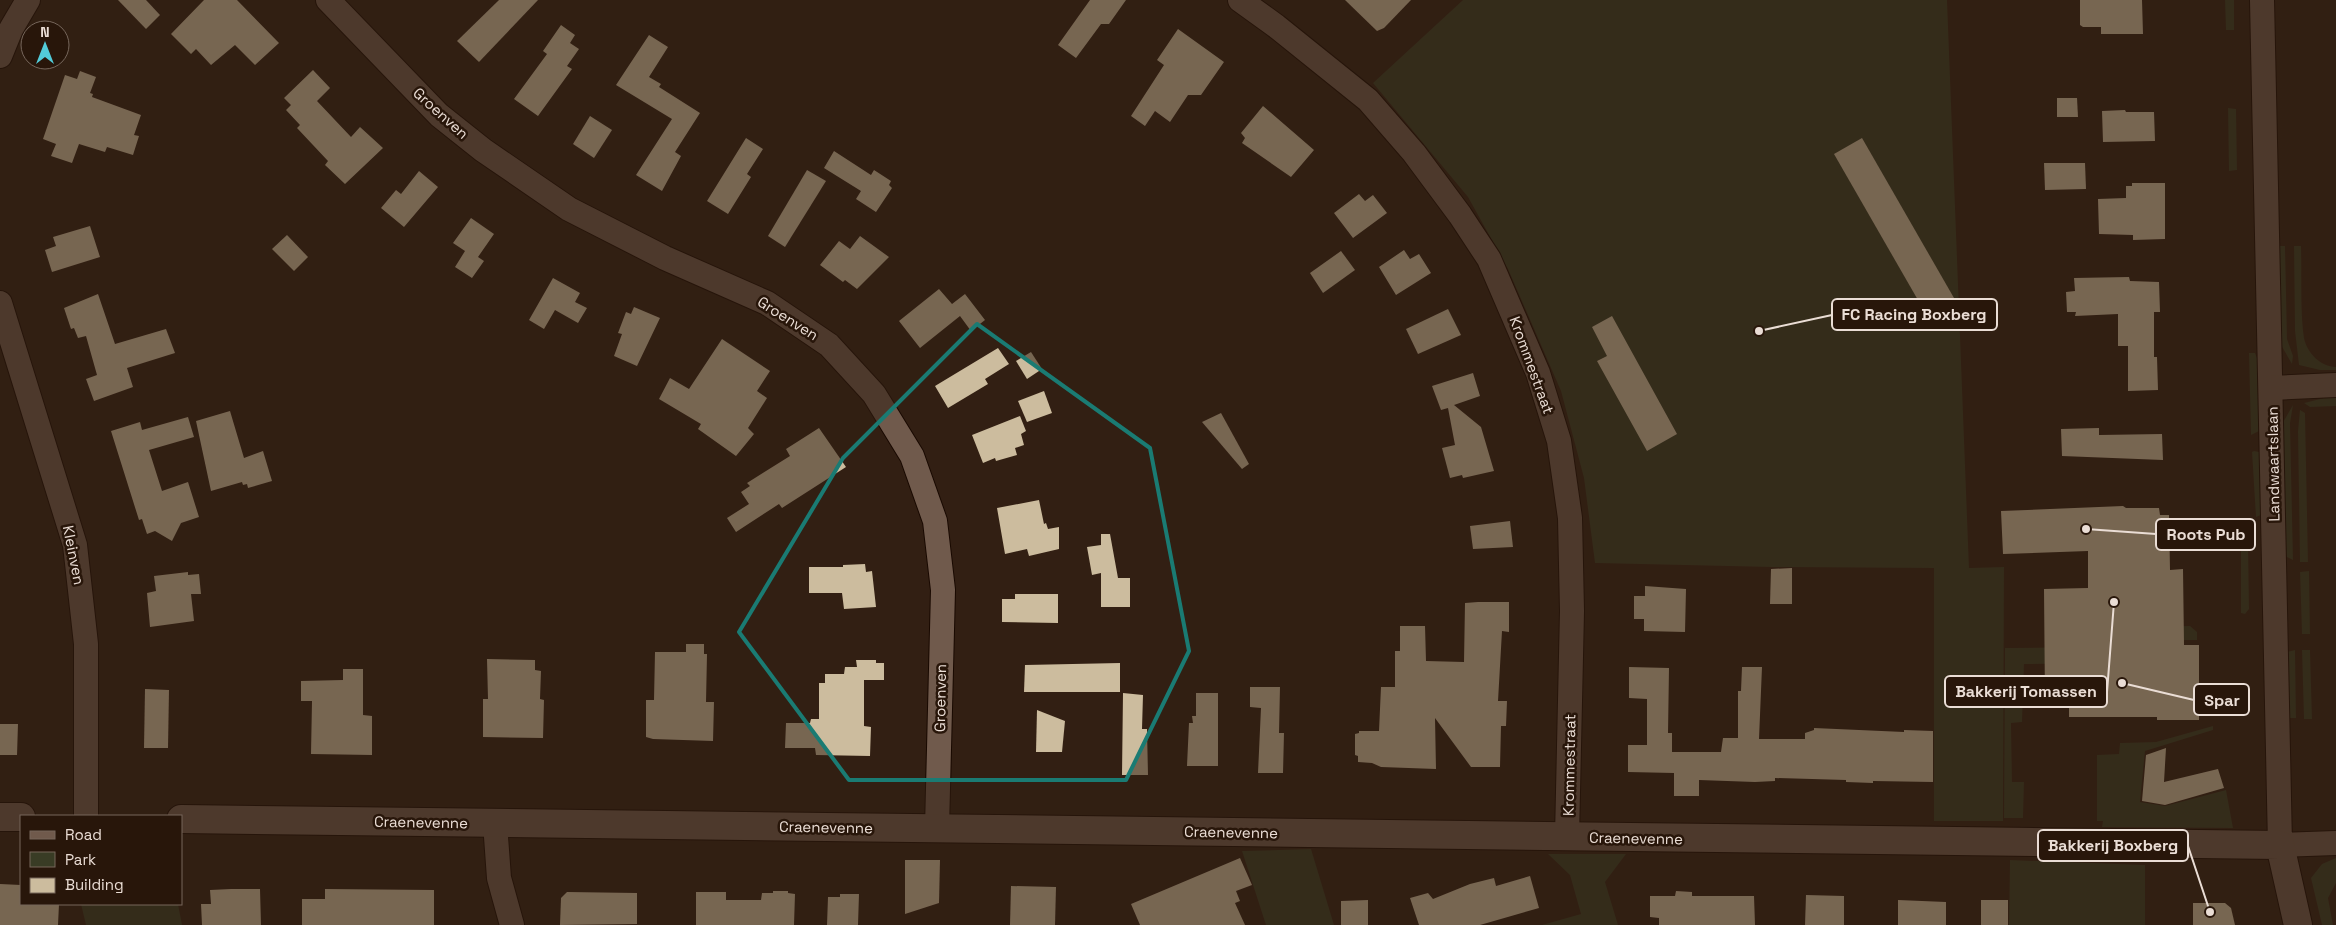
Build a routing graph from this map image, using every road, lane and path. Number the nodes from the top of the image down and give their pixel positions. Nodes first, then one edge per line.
1 (28, 0) edge
2 (328, 0) edge
3 (1240, 0) edge
4 (2262, 0) edge
5 (0, 56) edge
6 (0, 303) edge
7 (2336, 385) edge
8 (2272, 388) junction
9 (86, 815) edge
10 (0, 817) edge
11 (20, 817) edge
12 (182, 819) edge
13 (495, 823) junction
14 (937, 828) junction
15 (1567, 837) junction
16 (2336, 843) edge
17 (2280, 844) junction
18 (512, 925) edge
19 (2298, 925) edge

1 - 5 street
2 - 14 street, Groenven
3 - 15 street, Krommestraat
4 - 8 street, Landwaartslaan
6 - 9 street, Kleinven
7 - 8 street
8 - 17 street, Landwaartslaan
10 - 11 street
12 - 13 street, Craenevenne
13 - 14 street, Craenevenne
13 - 18 street
14 - 15 street, Craenevenne
15 - 17 street, Craenevenne
16 - 17 street
17 - 19 street, Landwaartslaan

